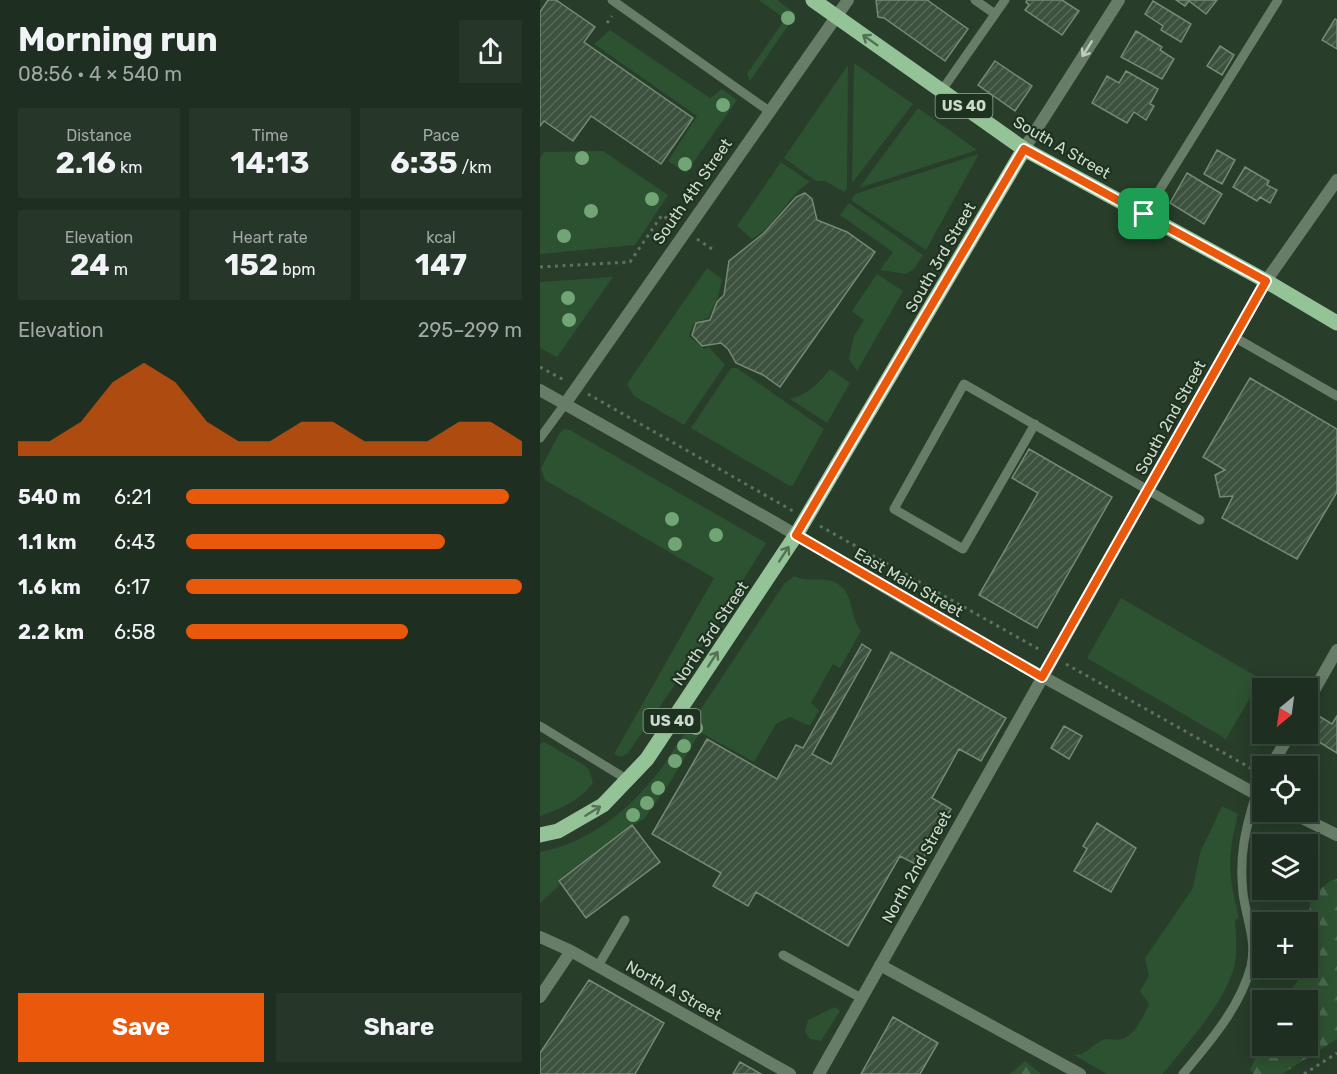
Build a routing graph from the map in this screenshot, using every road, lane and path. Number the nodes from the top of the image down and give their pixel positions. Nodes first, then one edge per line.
1 (612, 0) edge
2 (813, 0) edge
3 (848, 0) edge
4 (975, 0) edge
5 (1005, 0) edge
6 (1119, 0) edge
7 (1278, 0) edge
8 (995, 15) junction
9 (836, 16) junction
10 (942, 90) junction
11 (769, 111) junction
12 (1024, 149) junction
13 (1337, 180) edge
14 (1144, 214) junction
15 (684, 231) junction
16 (715, 250) dead end
17 (540, 267) edge
18 (1266, 281) junction
19 (1337, 323) edge
20 (1234, 337) junction
21 (540, 367) edge
22 (576, 387) junction
23 (540, 390) edge
24 (1337, 396) edge
25 (565, 404) junction
26 (1035, 424) junction
27 (540, 438) edge
28 (1149, 488) junction
29 (782, 504) dead end
30 (1200, 520) dead end
31 (833, 533) dead end
32 (796, 535) junction
33 (1036, 647) dead end
34 (1337, 650) edge
35 (1077, 671) dead end
36 (1042, 677) junction
37 (1318, 683) edge
38 (540, 726) edge
39 (1252, 769) edge
40 (628, 780) junction
41 (1252, 792) edge
42 (1252, 814) edge
43 (1310, 822) edge
44 (540, 835) edge
45 (1337, 835) edge
46 (625, 920) dead end
47 (540, 937) edge
48 (571, 951) junction
49 (783, 954) dead end
50 (880, 965) junction
51 (598, 966) junction
52 (541, 995) edge
53 (861, 998) junction
54 (1337, 1053) edge
55 (790, 1074) edge
56 (819, 1074) edge
57 (1080, 1074) edge
58 (1183, 1074) edge
59 (1304, 1074) edge

1 - 11 lane
2 - 9 main road, South A Street / US 40
3 - 9 street, South 4th Street
4 - 8 lane
5 - 8 lane
6 -> 12 street, South 3rd Street
7 - 14 lane
8 - 10 lane
10 -> 9 main road, South A Street / US 40
9 - 11 street, South 4th Street
10 - 12 main road, South A Street / US 40
11 - 15 street, South 4th Street
12 - 14 main road, South A Street / US 40
12 - 32 main road, South 3rd Street / US 40
13 - 18 street, South 2nd Street
14 - 18 main road, South A Street / US 40
15 - 16 path
15 - 17 path
15 - 22 street, South 4th Street
18 - 19 main road, South A Street / US 40
18 - 20 street, South 2nd Street
20 - 24 lane
20 - 28 street, South 2nd Street
21 - 22 path
22 - 25 street, South 4th Street
22 - 29 path
23 - 25 street, East Main Street
25 - 27 lane
25 - 32 street, East Main Street
26 - 26 lane
26 - 28 lane
28 - 30 lane
28 - 36 street, South 2nd Street
31 - 33 path
32 - 36 street, East Main Street
40 -> 32 main road, North 3rd Street / US 40
34 - 37 street
35 - 39 path
36 - 41 street, East Main Street
36 - 50 street, North 2nd Street
38 - 40 lane
44 -> 40 main road, North 3rd Street / US 40
42 - 58 lane
43 - 45 street
46 - 51 lane
47 - 48 street, North A Street
48 - 51 street, North A Street
48 - 52 street
49 - 53 lane
50 - 53 street, North 2nd Street
50 - 57 street
51 - 55 street, North A Street
53 - 56 street, North 2nd Street
54 - 59 path

